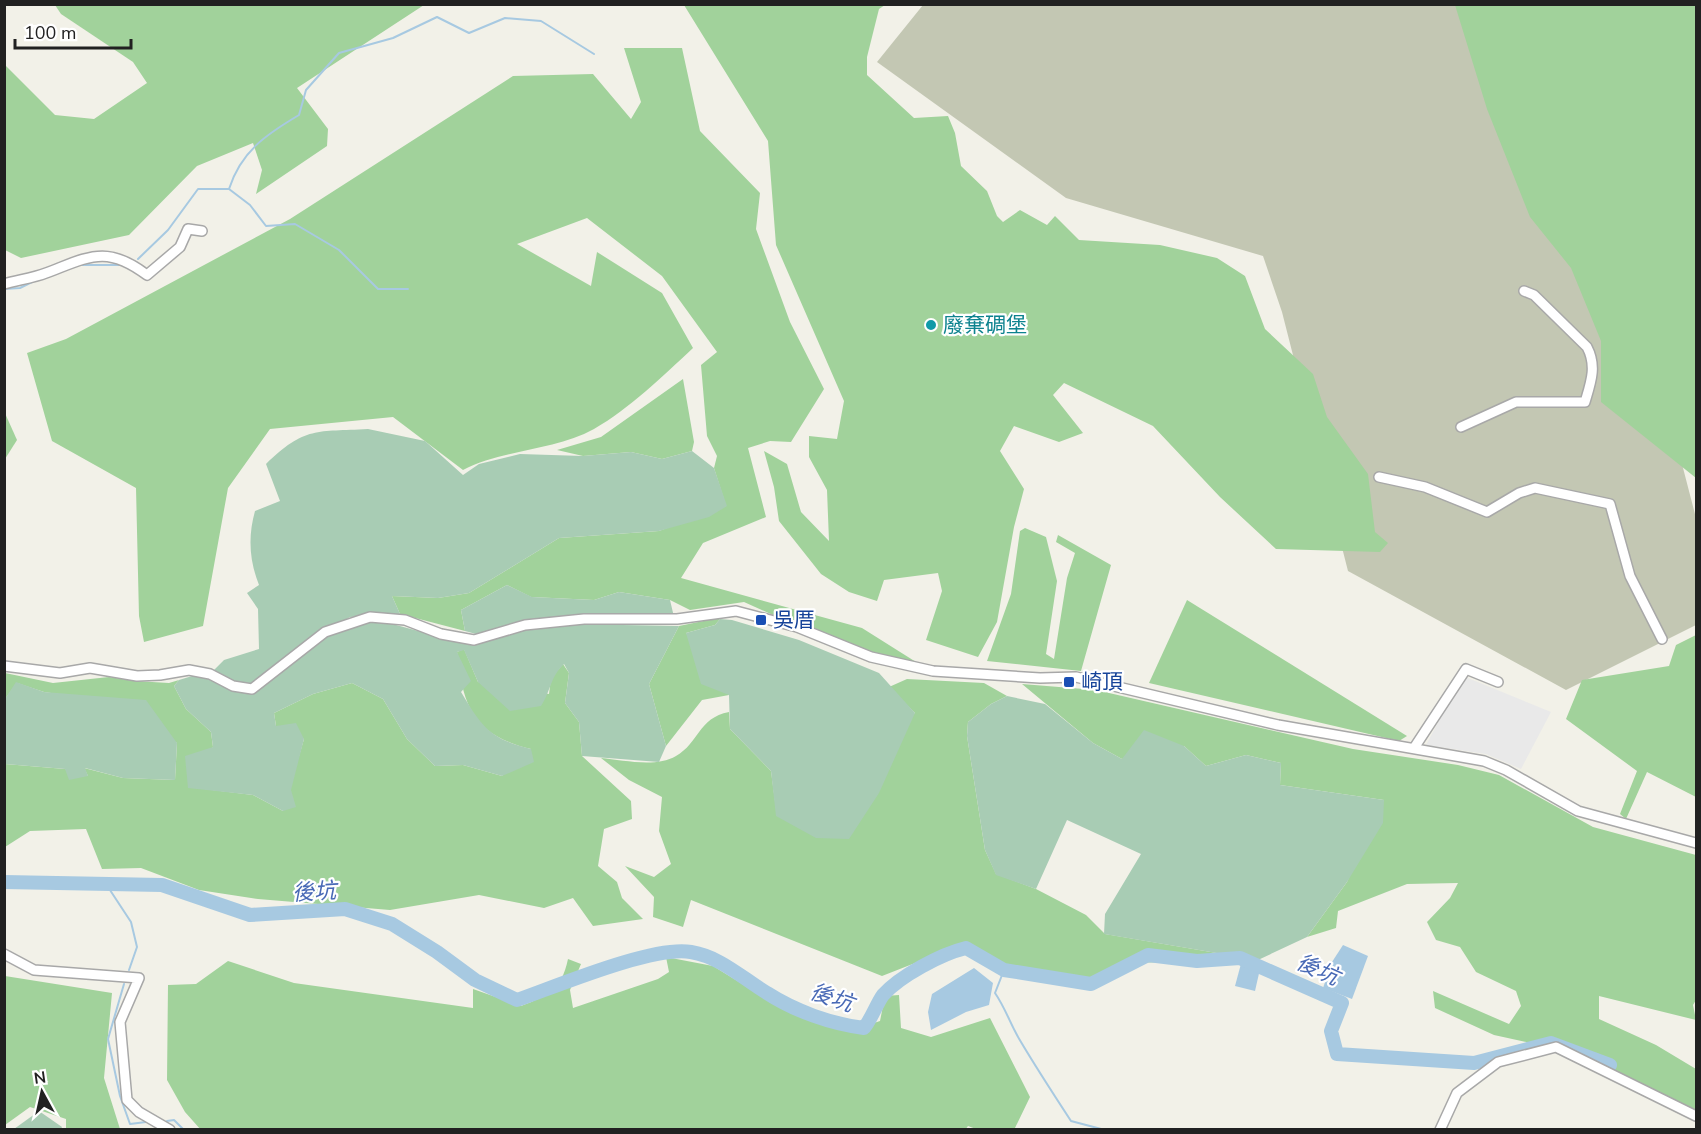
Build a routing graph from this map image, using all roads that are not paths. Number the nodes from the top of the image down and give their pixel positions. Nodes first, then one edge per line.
1 (202, 231) dead end
2 (4, 284) edge
3 (1524, 291) dead end
4 (1461, 427) dead end
5 (1379, 477) dead end
6 (1662, 639) dead end
7 (4, 666) edge
8 (1498, 681) dead end
9 (1414, 748) junction
10 (1696, 843) edge
11 (4, 954) edge
12 (1696, 1116) edge
13 (170, 1130) edge
14 (1440, 1130) edge

1 - 2 street
3 - 4 street
5 - 6 street
7 - 9 street
8 - 9 street
9 - 10 street
11 - 13 street
12 - 14 street

